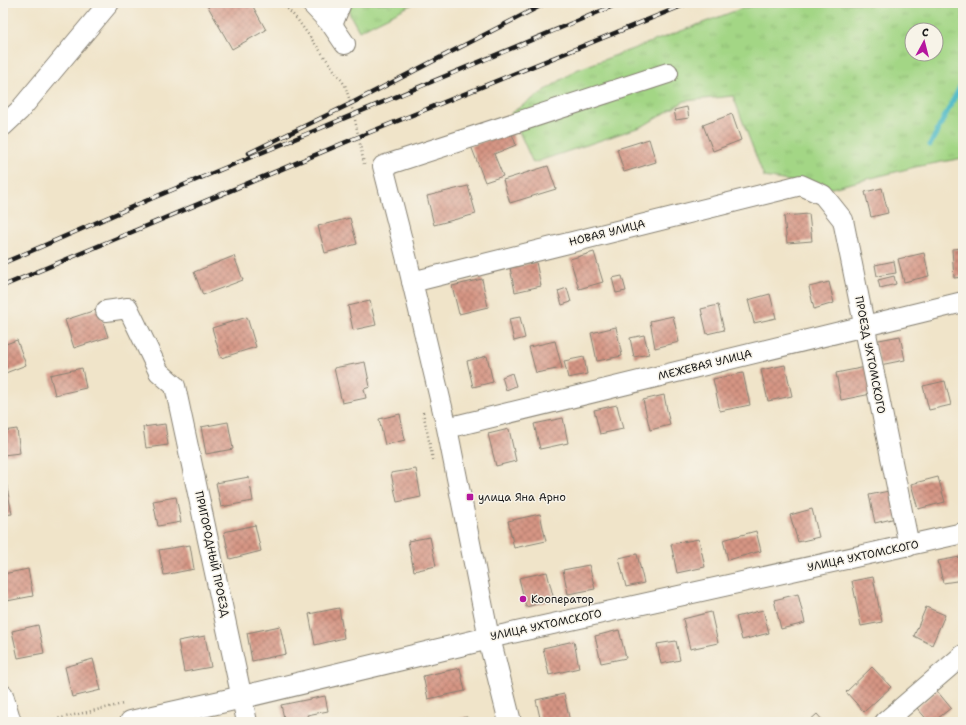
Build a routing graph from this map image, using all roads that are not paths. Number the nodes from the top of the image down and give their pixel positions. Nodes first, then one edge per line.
1 (109, 3) edge
2 (311, 3) edge
3 (341, 3) edge
4 (332, 24) junction
5 (345, 44) dead end
6 (668, 73) dead end
7 (3, 126) edge
8 (801, 185) joint
9 (412, 282) junction
10 (963, 302) edge
11 (106, 311) dead end
12 (864, 326) junction
13 (447, 428) junction
14 (963, 533) edge
15 (909, 546) junction
16 (489, 638) junction
17 (963, 655) edge
18 (3, 695) edge
19 (243, 697) junction
20 (128, 713) edge
21 (11, 722) edge
22 (247, 722) edge
23 (510, 722) edge
24 (885, 722) edge

1 - 7 street
2 - 4 street
3 - 4 street
4 - 5 street
6 - 9 street
8 - 9 street, НОВАЯ УЛИЦА
8 - 12 street, ПРОЕЗД УХТОМСКОГО
9 - 13 street
10 - 12 street, МЕЖЕВАЯ УЛИЦА
11 - 19 street, ПРИГОРОДНЫЙ ПРОЕЗД
12 - 13 street, МЕЖЕВАЯ УЛИЦА
12 - 15 street, ПРОЕЗД УХТОМСКОГО
13 - 16 street
14 - 15 street, УЛИЦА УХТОМСКОГО
15 - 16 street, УЛИЦА УХТОМСКОГО
16 - 19 main road, УЛИЦА УХТОМСКОГО
16 - 23 main road
17 - 24 street
18 - 21 street
19 - 20 main road, УЛИЦА УХТОМСКОГО
19 - 22 street, ПРИГОРОДНЫЙ ПРОЕЗД

